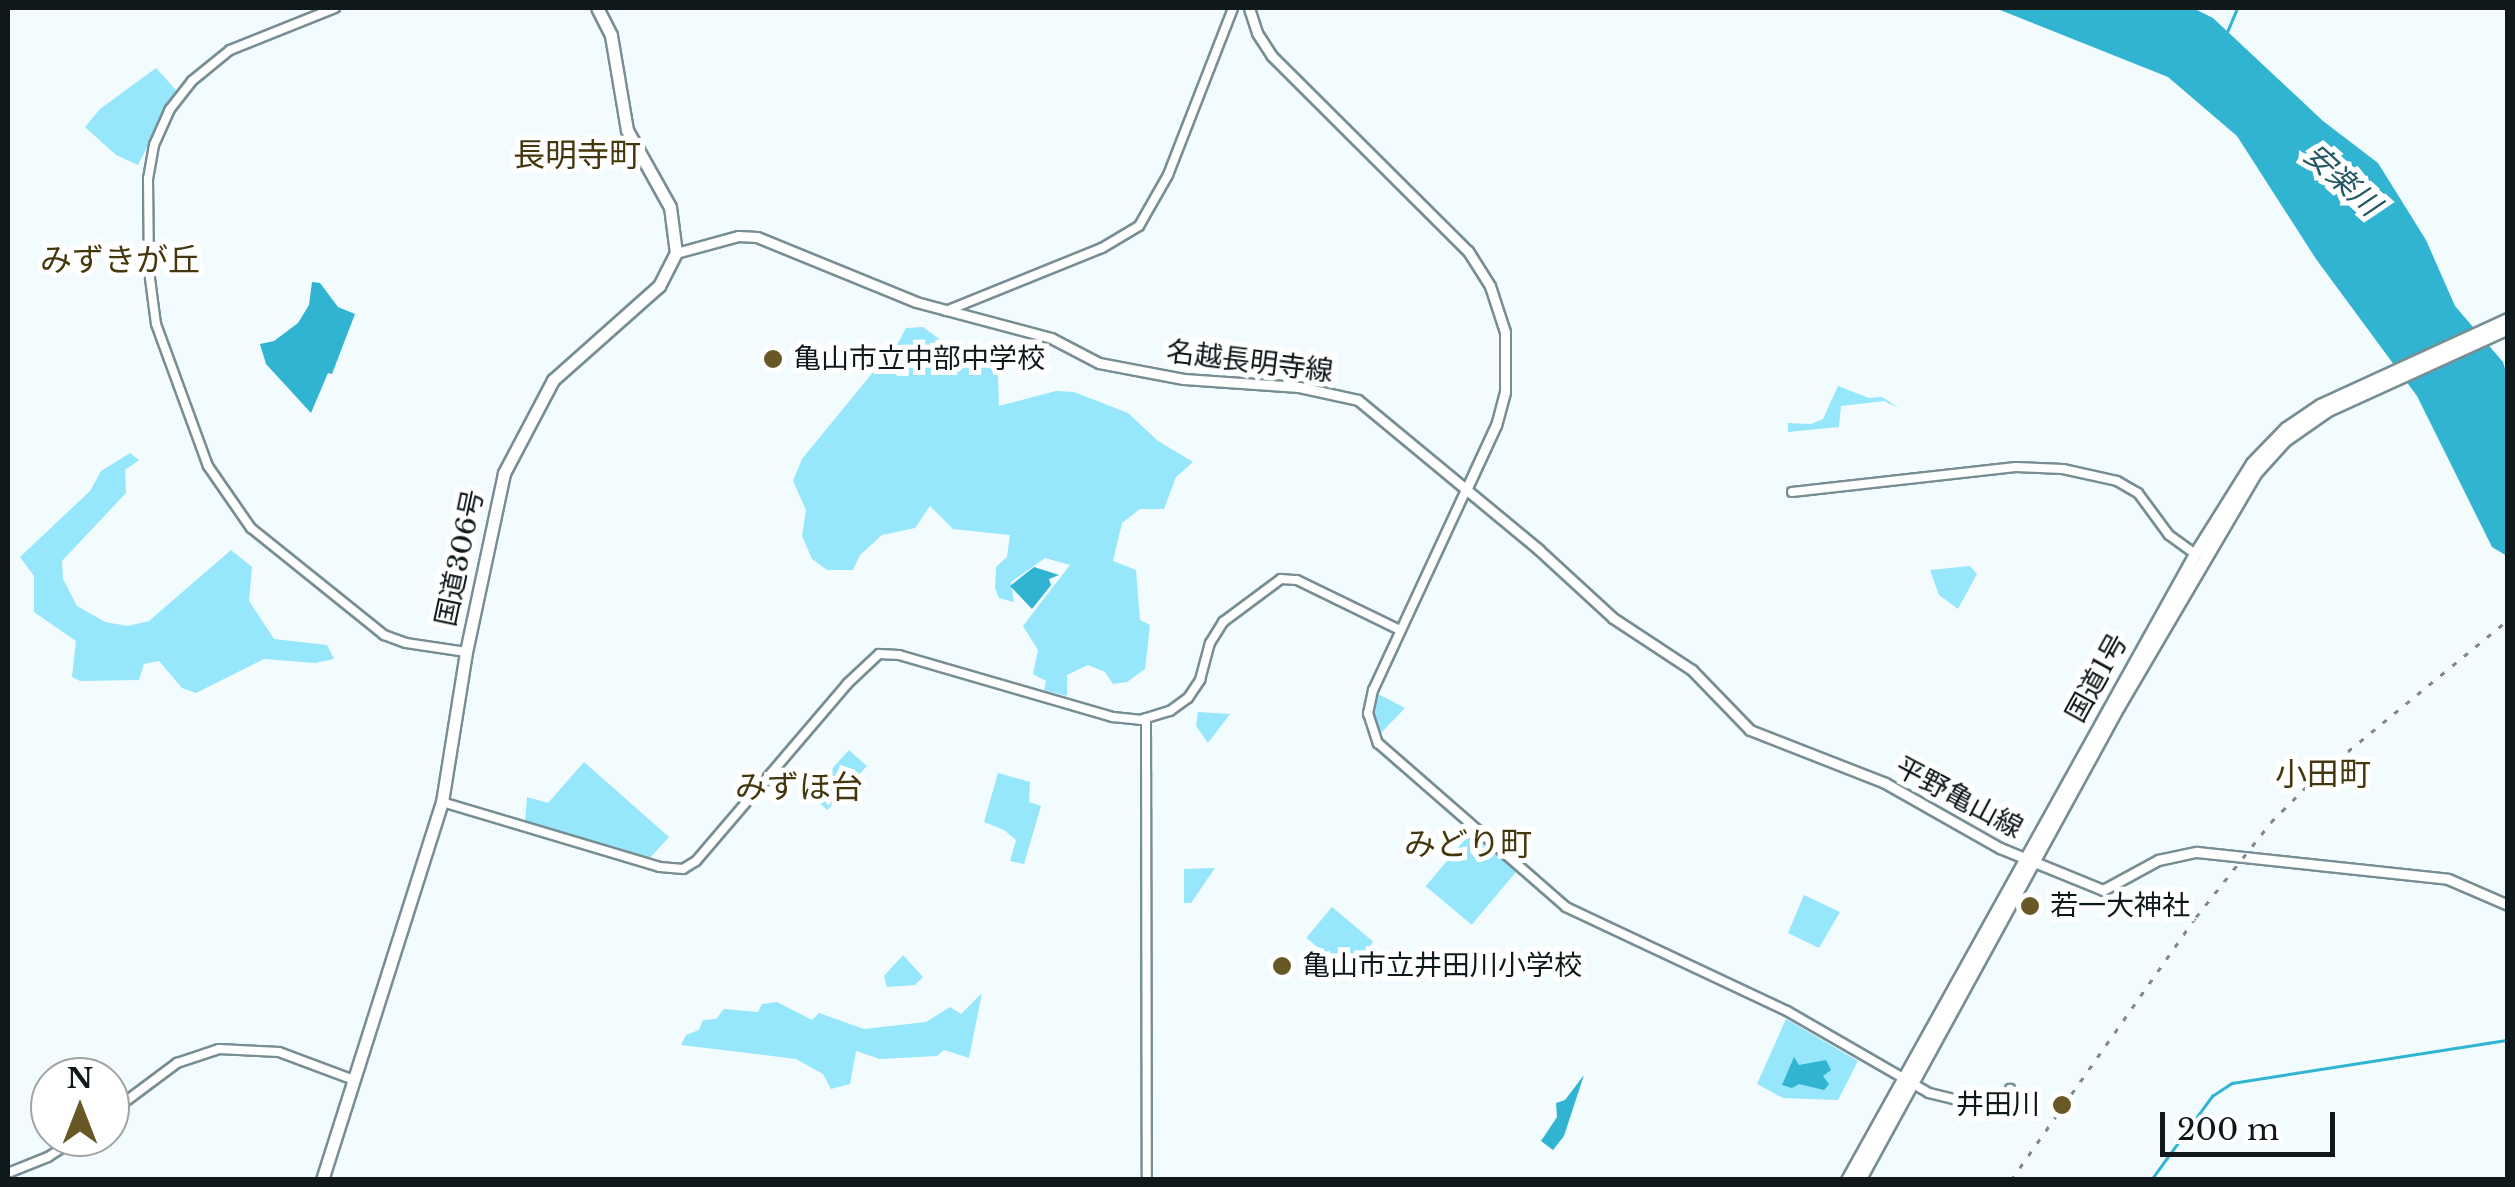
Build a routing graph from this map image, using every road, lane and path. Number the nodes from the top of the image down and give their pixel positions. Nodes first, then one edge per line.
1 (335, 8) edge
2 (597, 8) edge
3 (1232, 8) edge
4 (1249, 8) edge
5 (676, 252) junction
6 (946, 311) junction
7 (2508, 319) edge
8 (2508, 328) edge
9 (2367, 386) junction
10 (1466, 490) junction
11 (1792, 492) dead end
12 (2199, 557) junction
13 (1400, 630) junction
14 (466, 652) junction
15 (1146, 718) junction
16 (442, 802) junction
17 (2029, 860) junction
18 (2508, 905) edge
19 (354, 1080) junction
20 (1906, 1080) junction
21 (2010, 1089) dead end
22 (130, 1098) edge
23 (48, 1157) edge
24 (8, 1173) edge
25 (322, 1180) edge
26 (1146, 1180) edge
27 (1847, 1180) edge
28 (1859, 1180) edge

1 - 14 street
2 - 5 highway
3 - 6 street
4 - 10 main road
5 - 6 main road, 名越長明寺線
5 - 14 highway, 国道306号
6 - 10 main road, 名越長明寺線
7 - 9 highway, 国道1号
8 - 9 highway, 国道1号
9 - 12 highway, 国道1号
10 - 13 street
10 - 17 main road, 平野亀山線
11 - 12 street
12 - 17 highway, 国道1号
13 - 15 street
13 - 20 street
14 - 16 highway, 国道306号
15 - 16 street
15 - 26 street
16 - 19 highway, 国道306号
17 - 18 main road, 平野亀山線
17 - 20 highway, 国道1号
19 - 22 street
19 - 25 highway, 国道306号
20 - 21 street
20 - 27 highway, 国道1号
20 - 28 highway, 国道1号
23 - 24 street

